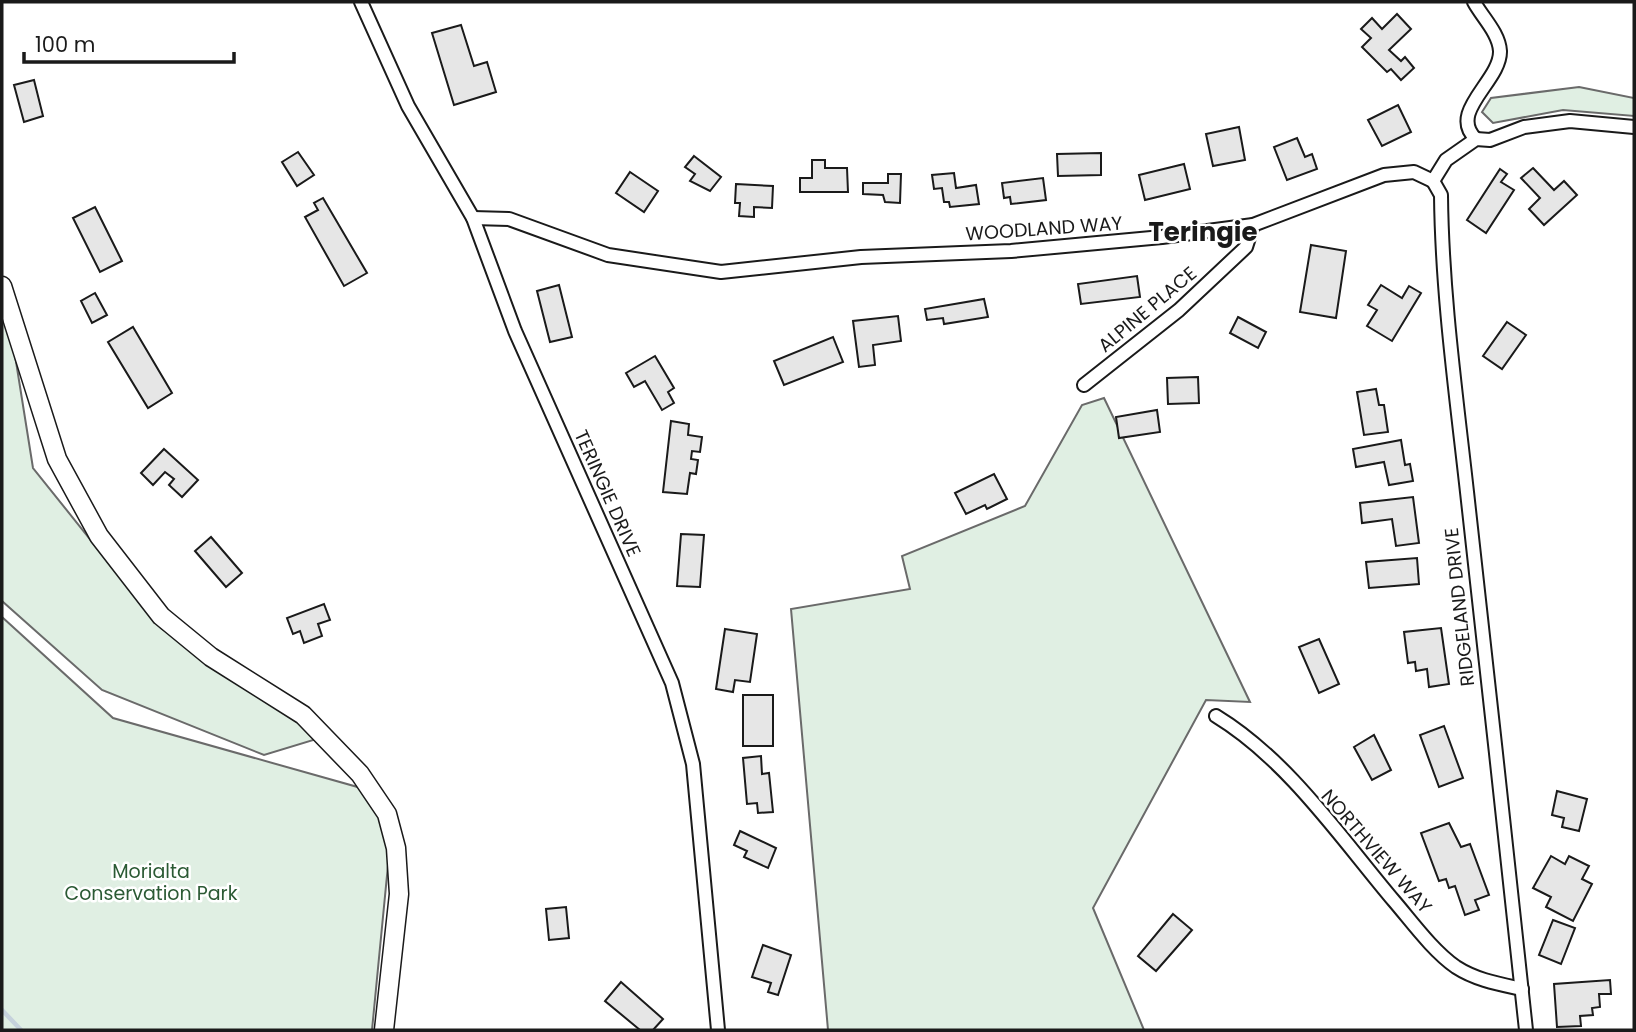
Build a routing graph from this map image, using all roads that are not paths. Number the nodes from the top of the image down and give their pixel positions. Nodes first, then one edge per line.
1 (361, 2) edge
2 (1475, 2) edge
3 (1634, 127) edge
4 (1476, 139) junction
5 (1433, 181) junction
6 (473, 218) junction
7 (1253, 225) junction
8 (2, 286) edge
9 (1084, 385) dead end
10 (1216, 716) dead end
11 (1522, 989) junction
12 (384, 1030) edge
13 (718, 1030) edge
14 (1526, 1030) edge

1 - 6 street, TERINGIE DRIVE
2 - 4 street
3 - 4 street
4 - 5 street
5 - 7 street, WOODLAND WAY
5 - 11 street, RIDGELAND DRIVE
6 - 7 street, WOODLAND WAY
6 - 13 street, TERINGIE DRIVE
7 - 9 street, ALPINE PLACE
8 - 12 main road
10 - 11 street, NORTHVIEW WAY
11 - 14 street, RIDGELAND DRIVE

